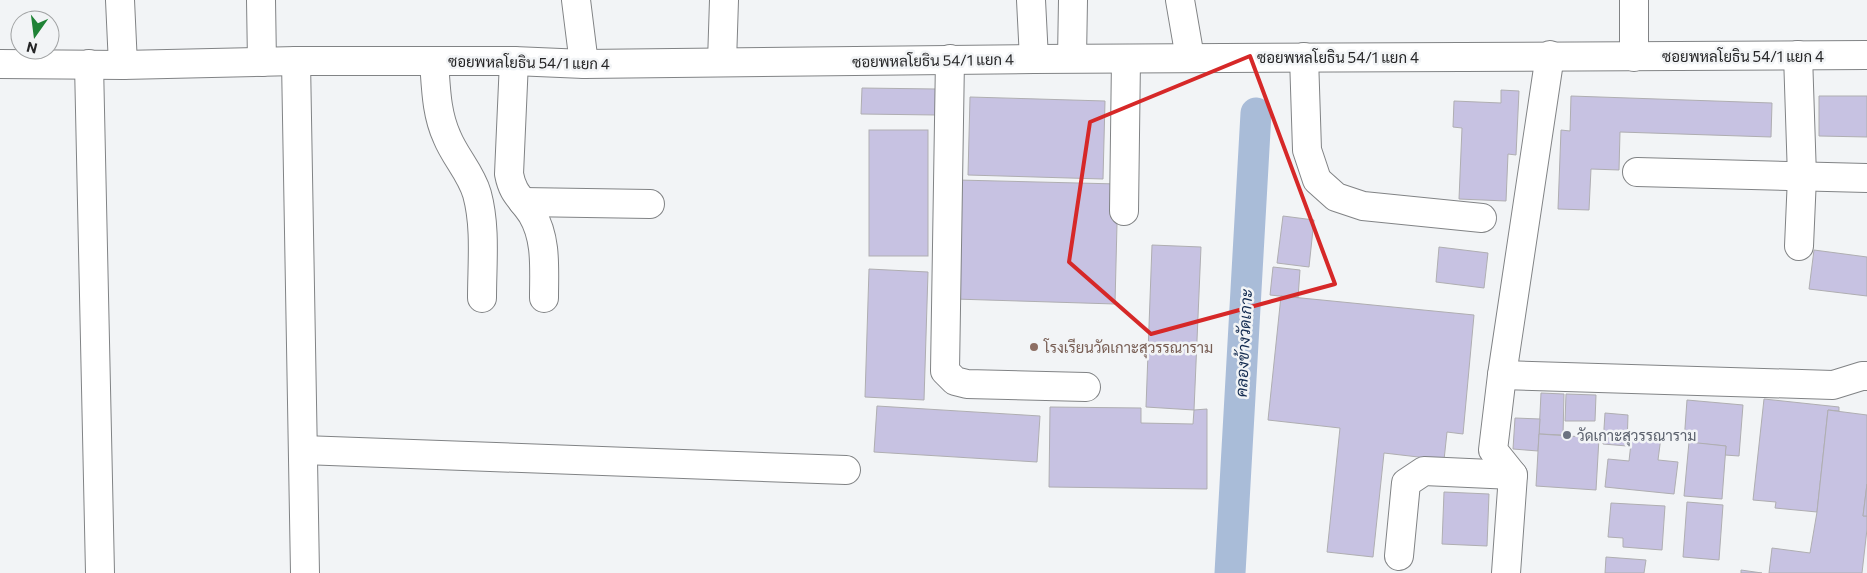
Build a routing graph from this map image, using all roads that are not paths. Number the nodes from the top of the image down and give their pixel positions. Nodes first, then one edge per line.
1 (120, 0) edge
2 (262, 0) edge
3 (576, 0) edge
4 (724, 0) edge
5 (1032, 0) edge
6 (1073, 0) edge
7 (1180, 0) edge
8 (1634, 0) edge
9 (1550, 55) junction
10 (1798, 55) junction
11 (1867, 56) edge
12 (1304, 57) junction
13 (1634, 57) junction
14 (1034, 58) junction
15 (1072, 58) junction
16 (1190, 58) junction
17 (950, 59) junction
18 (1126, 59) junction
19 (296, 61) junction
20 (434, 61) junction
21 (514, 61) junction
22 (262, 62) junction
23 (722, 62) junction
24 (89, 64) junction
25 (123, 64) junction
26 (584, 64) junction
27 (6, 65) edge
28 (1637, 172) dead end
29 (1802, 177) junction
30 (1867, 178) edge
31 (523, 202) junction
32 (650, 204) dead end
33 (1124, 211) dead end
34 (1482, 218) dead end
35 (1799, 246) dead end
36 (482, 298) dead end
37 (544, 298) dead end
38 (1502, 375) junction
39 (1867, 376) edge
40 (1086, 387) dead end
41 (303, 450) junction
42 (846, 470) dead end
43 (1513, 475) junction
44 (1399, 556) dead end
45 (100, 573) edge
46 (305, 573) edge
47 (1506, 573) edge

1 - 25 street
2 - 22 street
3 - 26 street
4 - 23 street
5 - 14 street
6 - 15 street
7 - 16 street
8 - 13 street
9 - 12 street, ซอยพหลโยธิน 54/1 แยก 4
9 - 13 street, ซอยพหลโยธิน 54/1 แยก 4
9 - 38 street
10 - 11 street, ซอยพหลโยธิน 54/1 แยก 4
10 - 13 street, ซอยพหลโยธิน 54/1 แยก 4
10 - 29 street
12 - 16 street, ซอยพหลโยธิน 54/1 แยก 4
12 - 34 street
14 - 15 street, ซอยพหลโยธิน 54/1 แยก 4
14 - 17 street, ซอยพหลโยธิน 54/1 แยก 4
15 - 18 street, ซอยพหลโยธิน 54/1 แยก 4
16 - 18 street, ซอยพหลโยธิน 54/1 แยก 4
17 - 23 street, ซอยพหลโยธิน 54/1 แยก 4
17 - 40 street
18 - 33 street
19 - 20 street, ซอยพหลโยธิน 54/1 แยก 4
19 - 22 street, ซอยพหลโยธิน 54/1 แยก 4
19 - 41 street
20 - 21 street, ซอยพหลโยธิน 54/1 แยก 4
20 - 36 street
21 - 26 street, ซอยพหลโยธิน 54/1 แยก 4
21 - 31 street
22 - 25 street, ซอยพหลโยธิน 54/1 แยก 4
23 - 26 street, ซอยพหลโยธิน 54/1 แยก 4
24 - 25 street, ซอยพหลโยธิน 54/1 แยก 4
24 - 27 street, ซอยพหลโยธิน 54/1 แยก 4
24 - 45 street
28 - 29 street
29 - 30 street
29 - 35 street
31 - 32 street
31 - 37 street
38 - 39 street
38 - 43 street
41 - 42 street
41 - 46 street
43 - 44 street
43 - 47 street

